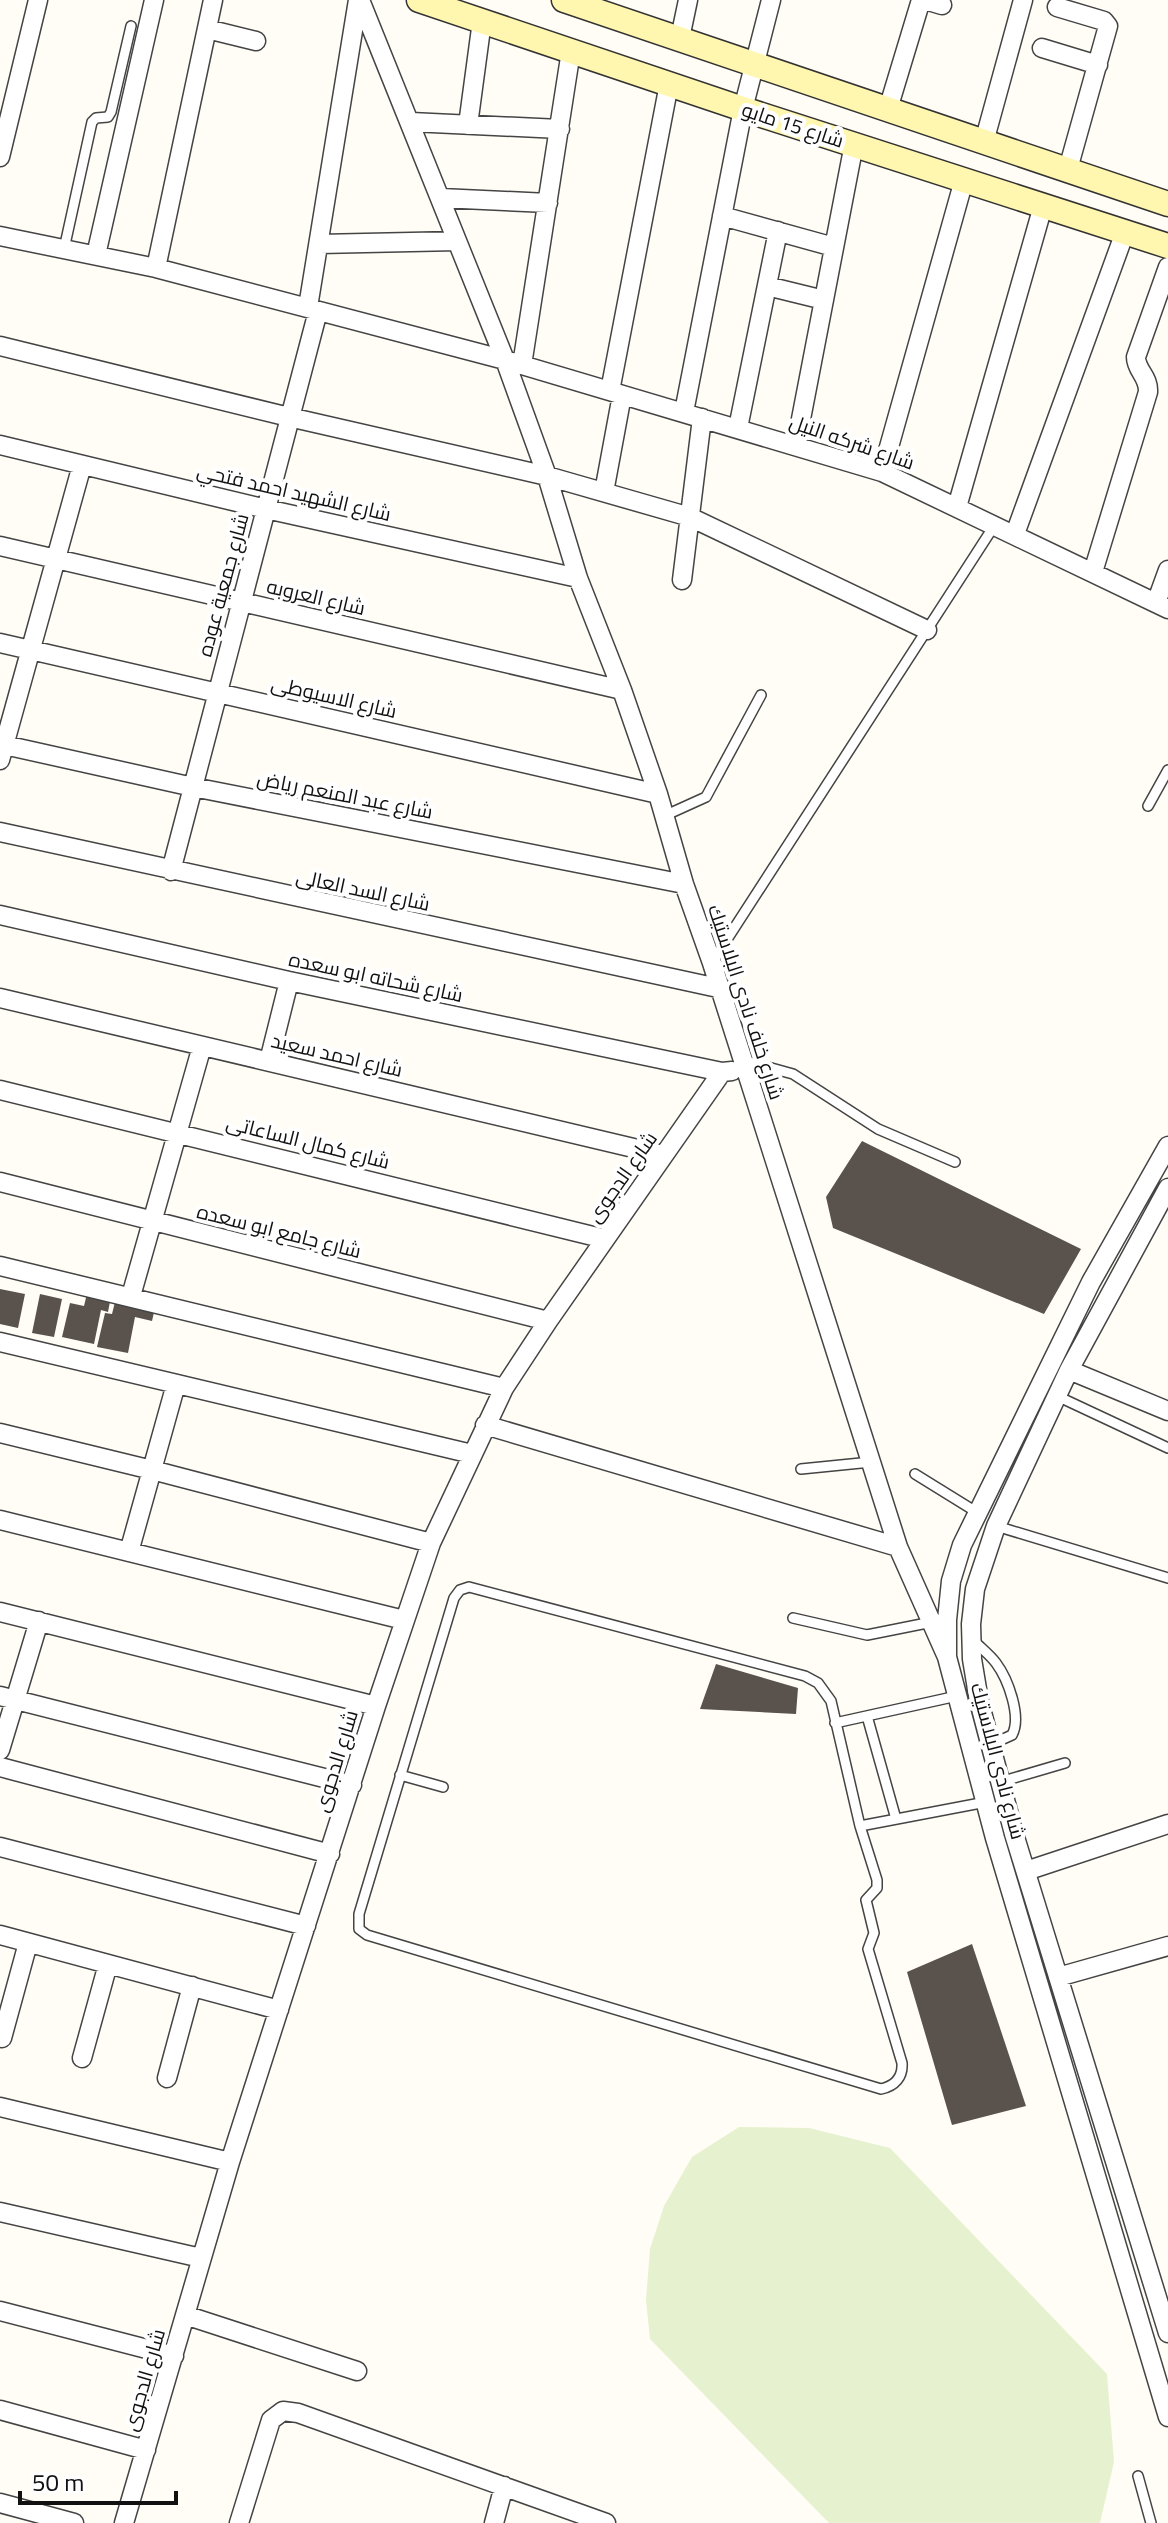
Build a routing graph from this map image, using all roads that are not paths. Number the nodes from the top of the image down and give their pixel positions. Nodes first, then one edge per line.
1 (38, 0) edge
2 (154, 0) edge
3 (213, 0) edge
4 (359, 0) edge
5 (419, 0) edge
6 (564, 0) edge
7 (688, 0) edge
8 (771, 0) edge
9 (1023, 0) edge
10 (929, 2) edge
11 (590, 4) edge
12 (1057, 7) dead end
13 (482, 21) junction
14 (131, 26) dead end
15 (207, 29) junction
16 (680, 38) junction
17 (256, 41) dead end
18 (1042, 48) dead end
19 (571, 51) junction
20 (754, 62) junction
21 (1098, 65) junction
22 (669, 84) junction
23 (743, 109) junction
24 (888, 109) junction
25 (411, 122) junction
26 (468, 125) junction
27 (560, 129) junction
28 (984, 142) junction
29 (854, 144) junction
30 (0, 157) edge
31 (1068, 169) junction
32 (964, 180) junction
33 (441, 198) junction
34 (548, 203) junction
35 (1168, 204) edge
36 (1043, 206) junction
37 (722, 216) junction
38 (778, 231) junction
39 (1125, 232) junction
40 (0, 236) edge
41 (457, 241) junction
42 (319, 244) junction
43 (1168, 246) edge
44 (834, 247) junction
45 (64, 249) junction
46 (96, 255) junction
47 (1168, 267) edge
48 (156, 268) junction
49 (767, 286) junction
50 (824, 300) junction
51 (313, 309) junction
52 (0, 346) edge
53 (514, 362) junction
54 (616, 393) junction
55 (693, 415) junction
56 (289, 417) junction
57 (738, 428) junction
58 (0, 445) edge
59 (796, 445) junction
60 (82, 465) junction
61 (882, 472) junction
62 (547, 476) junction
63 (604, 492) junction
64 (957, 507) junction
65 (266, 509) junction
66 (690, 517) junction
67 (995, 525) junction
68 (1015, 534) junction
69 (0, 546) edge
70 (56, 559) junction
71 (1168, 570) edge
72 (1093, 572) junction
73 (578, 578) junction
74 (682, 580) dead end
75 (241, 603) junction
76 (1162, 606) edge
77 (927, 630) junction
78 (0, 643) edge
79 (31, 650) junction
80 (622, 690) junction
81 (218, 693) junction
82 (761, 695) dead end
83 (1, 749) edge
84 (1168, 770) edge
85 (193, 787) junction
86 (658, 794) junction
87 (1148, 806) dead end
88 (664, 816) junction
89 (0, 832) edge
90 (171, 871) junction
91 (684, 884) junction
92 (0, 915) edge
93 (712, 963) junction
94 (289, 981) junction
95 (718, 988) junction
96 (0, 998) edge
97 (202, 1046) junction
98 (269, 1061) junction
99 (743, 1065) junction
100 (722, 1072) junction
101 (0, 1090) edge
102 (178, 1133) junction
103 (1168, 1146) edge
104 (663, 1155) junction
105 (955, 1162) dead end
106 (0, 1182) edge
107 (1167, 1194) edge
108 (152, 1222) junction
109 (605, 1239) junction
110 (0, 1266) edge
111 (131, 1296) junction
112 (548, 1321) junction
113 (0, 1342) edge
114 (1069, 1370) junction
115 (176, 1384) junction
116 (504, 1388) junction
117 (1057, 1396) junction
118 (1168, 1411) edge
119 (485, 1425) junction
120 (0, 1433) edge
121 (1168, 1448) edge
122 (472, 1454) junction
123 (871, 1462) junction
124 (801, 1469) dead end
125 (152, 1470) junction
126 (915, 1474) dead end
127 (978, 1513) junction
128 (0, 1520) edge
129 (996, 1526) junction
130 (431, 1543) junction
131 (898, 1547) junction
132 (129, 1552) junction
133 (1168, 1578) edge
134 (0, 1612) edge
135 (793, 1618) dead end
136 (404, 1620) junction
137 (39, 1621) junction
138 (932, 1622) junction
139 (971, 1638) junction
140 (947, 1657) junction
141 (957, 1696) junction
142 (8, 1698) edge
143 (376, 1706) junction
144 (867, 1716) junction
145 (835, 1723) junction
146 (990, 1745) junction
147 (0, 1750) edge
148 (1065, 1763) dead end
149 (0, 1767) edge
150 (400, 1775) junction
151 (1000, 1782) junction
152 (352, 1785) junction
153 (443, 1787) dead end
154 (986, 1802) junction
155 (896, 1819) junction
156 (1168, 1824) edge
157 (860, 1826) junction
158 (0, 1847) edge
159 (330, 1854) junction
160 (1026, 1871) junction
161 (306, 1926) junction
162 (0, 1935) edge
163 (28, 1943) junction
164 (1168, 1946) edge
165 (108, 1964) junction
166 (1058, 1977) junction
167 (192, 1986) junction
168 (279, 2010) junction
169 (2, 2038) dead end
170 (82, 2058) dead end
171 (167, 2078) dead end
172 (0, 2107) edge
173 (230, 2162) junction
174 (0, 2212) edge
175 (201, 2258) junction
176 (1159, 2274) edge
177 (0, 2311) edge
178 (185, 2315) junction
179 (1168, 2333) edge
180 (174, 2356) junction
181 (357, 2371) dead end
182 (1164, 2387) edge
183 (0, 2410) edge
184 (1168, 2417) edge
185 (146, 2450) junction
186 (1138, 2476) dead end
187 (504, 2486) junction
188 (0, 2503) edge
189 (74, 2523) edge
190 (124, 2523) edge
191 (239, 2523) edge
192 (494, 2523) edge
193 (606, 2523) edge
194 (1151, 2523) edge

1 - 30 street
2 - 46 street
3 - 15 street
4 - 25 street, شارع خلف نادى البلاستيك
4 - 42 street, شارع جمعية عوده
5 - 13 main road, شارع 15 مايو
6 - 11 main road
7 - 16 street
8 - 20 street
9 - 28 street
10 - 24 street
11 - 16 main road
12 - 21 street
13 - 19 main road, شارع 15 مايو
13 - 26 street
14 - 45 lane
15 - 17 street
15 - 48 street
16 - 20 main road
18 - 21 street
19 - 22 main road, شارع 15 مايو
19 - 27 street
20 - 23 street
20 - 24 main road
21 - 31 street
22 - 23 main road, شارع 15 مايو
22 - 54 street
23 - 29 main road, شارع 15 مايو
23 - 37 street
24 - 28 main road
25 - 26 street
25 - 33 street, شارع خلف نادى البلاستيك
26 - 27 street
27 - 34 street
28 - 31 main road
29 - 32 main road, شارع 15 مايو
29 - 44 street
31 - 35 main road
32 - 36 main road, شارع 15 مايو
32 - 61 street
33 - 34 street
33 - 41 street, شارع خلف نادى البلاستيك
34 - 53 street
36 - 39 main road, شارع 15 مايو
36 - 64 street
37 - 38 street
37 - 55 street
38 - 44 street
38 - 49 street
39 - 43 main road, شارع 15 مايو
39 - 68 street
40 - 45 street, شارع شركه النيل
41 - 42 street
41 - 53 street, شارع خلف نادى البلاستيك
42 - 51 street, شارع جمعية عوده
44 - 50 street
45 - 46 street, شارع شركه النيل
46 - 48 street, شارع شركه النيل
47 - 72 street
48 - 51 street, شارع شركه النيل
49 - 50 street
49 - 57 street
50 - 59 street
51 - 53 street, شارع شركه النيل
51 - 56 street, شارع جمعية عوده
52 - 56 street
53 - 54 street, شارع شركه النيل
53 - 62 street, شارع خلف نادى البلاستيك
54 - 55 street, شارع شركه النيل
54 - 63 street
55 - 57 street, شارع شركه النيل
55 - 66 street
56 - 62 street
56 - 65 street, شارع جمعية عوده
57 - 59 street, شارع شركه النيل
58 - 60 street, شارع الشهيد احمد فتحي
59 - 61 street, شارع شركه النيل
60 - 65 street, شارع الشهيد احمد فتحي
60 - 70 street
61 - 64 street, شارع شركه النيل
62 - 63 street
62 - 73 street, شارع خلف نادى البلاستيك
63 - 66 street
64 - 67 street, شارع شركه النيل
65 - 73 street, شارع الشهيد احمد فتحي
65 - 75 street, شارع جمعية عوده
66 - 74 street
66 - 77 street
67 - 68 street, شارع شركه النيل
67 - 77 lane
68 - 72 street, شارع شركه النيل
69 - 70 street, شارع العروبه
70 - 75 street, شارع العروبه
70 - 79 street
71 - 76 street
72 - 76 street, شارع شركه النيل
73 - 80 street, شارع خلف نادى البلاستيك
75 - 80 street, شارع العروبه
75 - 81 street, شارع جمعية عوده
77 - 93 lane
78 - 79 street, شارع الاسيوطى
79 - 81 street, شارع الاسيوطى
79 - 83 street
80 - 86 street, شارع خلف نادى البلاستيك
81 - 85 street, شارع جمعية عوده
81 - 86 street, شارع الاسيوطى
82 - 88 lane
83 - 85 street, شارع عبد المنعم رياض
84 - 87 lane
85 - 90 street, شارع جمعية عوده
85 - 91 street, شارع عبد المنعم رياض
86 - 88 street, شارع خلف نادى البلاستيك
88 - 91 street, شارع خلف نادى البلاستيك
89 - 90 street, شارع السد العالى
90 - 95 street, شارع السد العالى
91 - 93 street, شارع خلف نادى البلاستيك
92 - 94 street, شارع شحاته ابو سعده
93 - 95 street, شارع خلف نادى البلاستيك
94 - 98 street
94 - 100 street, شارع شحاته ابو سعده
95 - 99 street, شارع خلف نادى البلاستيك
96 - 97 street, شارع احمد سعيد
97 - 98 street, شارع احمد سعيد
97 - 102 street
98 - 104 street, شارع احمد سعيد
99 - 100 street, شارع شحاته ابو سعده
99 - 105 lane
99 - 123 street, شارع خلف نادى البلاستيك
100 - 104 street, شارع الدجوى
101 - 102 street, شارع كمال الساعاتى
102 - 108 street
102 - 109 street, شارع كمال الساعاتى
103 - 127 street, شارع نادى البلاستيك
104 - 109 street, شارع الدجوى
106 - 108 street, شارع جامع ابو سعده
107 - 114 street, شارع نادى البلاستيك
108 - 111 street
108 - 112 street, شارع جامع ابو سعده
109 - 112 street, شارع الدجوى
110 - 111 street
111 - 116 street
112 - 116 street, شارع الدجوى
113 - 115 street
114 - 117 street, شارع نادى البلاستيك
114 - 118 street
115 - 122 street
115 - 125 street
116 - 119 street, شارع الدجوى
117 - 121 lane
117 - 129 street, شارع نادى البلاستيك
119 - 122 street, شارع الدجوى
119 - 131 street
120 - 125 street
122 - 130 street, شارع الدجوى
123 - 124 lane
123 - 131 street, شارع خلف نادى البلاستيك
125 - 130 street
125 - 132 street
126 - 127 lane
127 - 140 street, شارع نادى البلاستيك
128 - 132 street
129 - 133 lane
129 - 139 street, شارع نادى البلاستيك
130 - 136 street, شارع الدجوى
131 - 138 street, شارع خلف نادى البلاستيك
132 - 136 street
134 - 137 street
135 - 138 lane
136 - 143 street, شارع الدجوى
137 - 142 street
137 - 143 street
138 - 140 street, شارع خلف نادى البلاستيك
139 - 146 street, شارع نادى البلاستيك
139 - 146 lane
140 - 141 street, شارع نادى البلاستيك
141 - 144 lane
141 - 154 street, شارع نادى البلاستيك
142 - 147 street
142 - 152 street
143 - 152 street, شارع الدجوى
144 - 145 lane
144 - 155 lane
145 - 150 lane
145 - 157 lane
146 - 151 street, شارع نادى البلاستيك
148 - 151 lane
149 - 159 street
150 - 153 lane
150 - 157 lane
151 - 160 street, شارع نادى البلاستيك
152 - 159 street, شارع الدجوى
154 - 155 lane
154 - 182 street, شارع نادى البلاستيك
155 - 157 lane
156 - 160 street
158 - 161 street
159 - 161 street, شارع الدجوى
160 - 166 street, شارع نادى البلاستيك
161 - 168 street, شارع الدجوى
162 - 163 street
163 - 165 street
163 - 169 street
164 - 166 street
165 - 167 street
165 - 170 street
166 - 176 street, شارع نادى البلاستيك
167 - 168 street
167 - 171 street
168 - 173 street, شارع الدجوى
172 - 173 street
173 - 175 street, شارع الدجوى
174 - 175 street
175 - 178 street, شارع الدجوى
176 - 179 street, شارع نادى البلاستيك
177 - 180 street
178 - 180 street, شارع الدجوى
178 - 181 street
180 - 185 street, شارع الدجوى
182 - 184 street, شارع نادى البلاستيك
183 - 185 street
185 - 190 street, شارع الدجوى
186 - 194 lane
187 - 191 street
187 - 192 street
187 - 193 street
188 - 189 street

